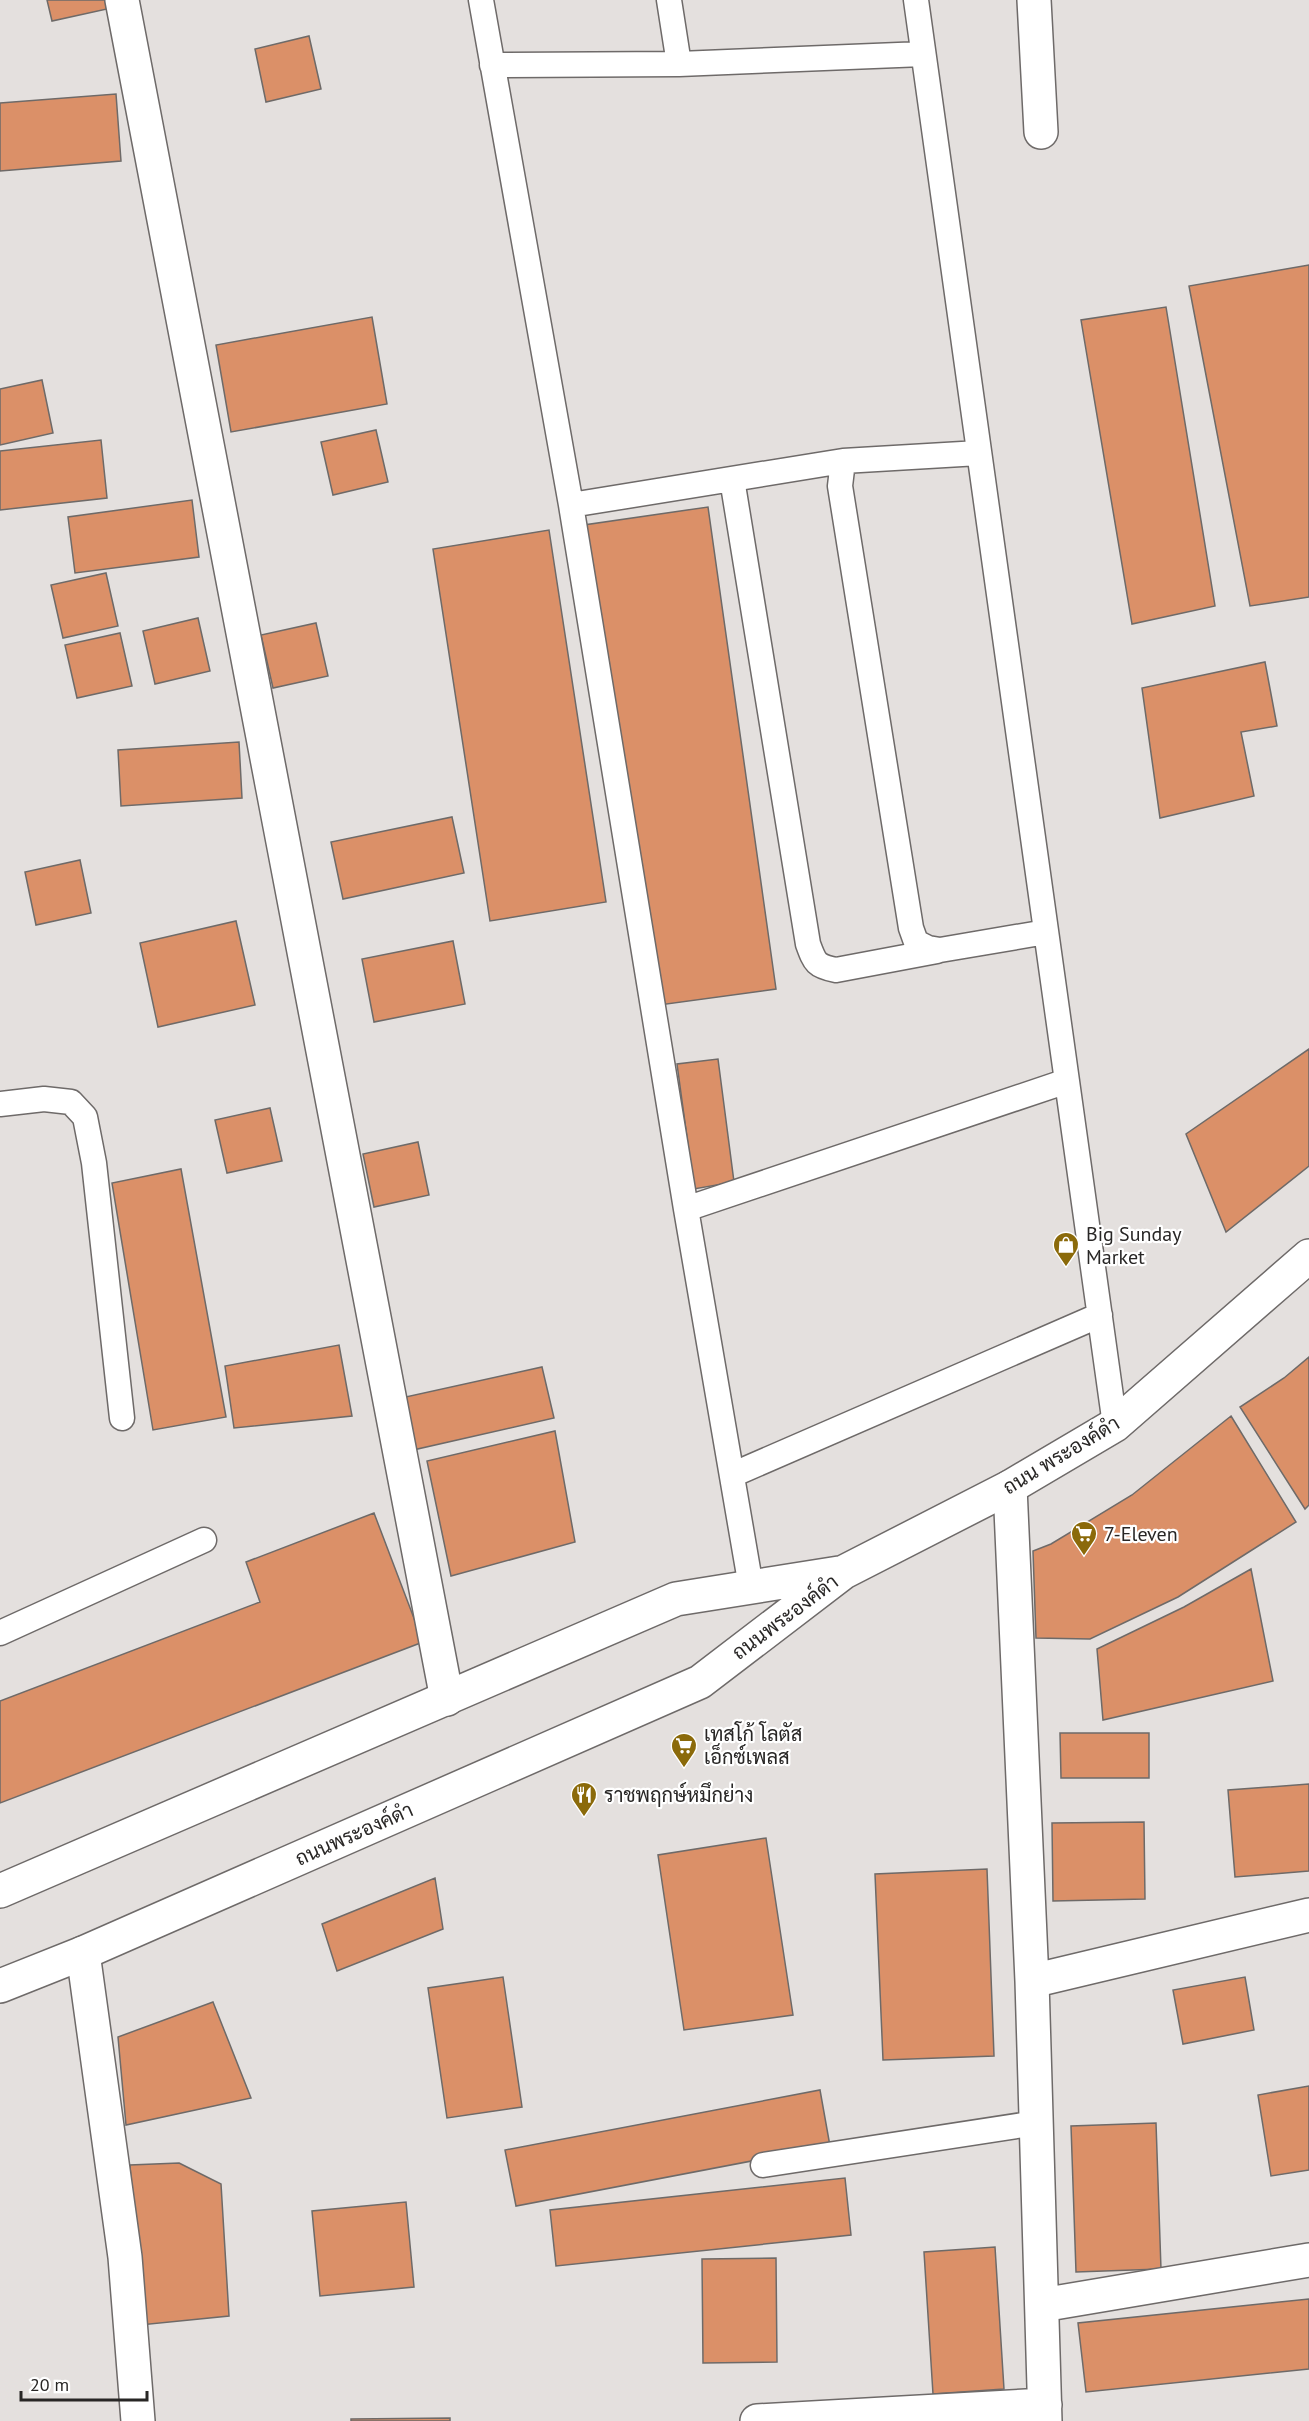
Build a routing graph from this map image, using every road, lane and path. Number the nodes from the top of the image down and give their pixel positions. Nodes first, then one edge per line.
1 (122, 0) edge
2 (481, 0) edge
3 (669, 0) edge
4 (916, 0) edge
5 (1034, 0) edge
6 (923, 54) junction
7 (679, 64) junction
8 (492, 65) junction
9 (1041, 132) dead end
10 (979, 453) junction
11 (843, 461) junction
12 (732, 479) junction
13 (572, 506) junction
14 (1046, 932) junction
15 (940, 950) junction
16 (1066, 1081) junction
17 (0, 1104) edge
18 (686, 1209) junction
19 (1309, 1256) edge
20 (1100, 1315) junction
21 (122, 1418) dead end
22 (1115, 1425) junction
23 (732, 1475) junction
24 (1010, 1487) junction
25 (204, 1540) dead end
26 (844, 1572) junction
27 (751, 1587) junction
28 (0, 1633) edge
29 (447, 1698) junction
30 (0, 1892) edge
31 (1309, 1915) edge
32 (83, 1953) junction
33 (1032, 1981) junction
34 (0, 1986) edge
35 (1036, 2123) junction
36 (763, 2165) dead end
37 (1309, 2260) edge
38 (1042, 2305) junction
39 (1045, 2413) edge
40 (138, 2421) edge
41 (757, 2421) edge

1 - 29 street
2 - 8 lane
3 - 7 lane
4 - 6 lane
5 - 9 street
6 - 7 lane
6 - 10 lane
7 - 8 lane
8 - 13 lane
10 - 11 lane
10 - 14 lane
11 - 12 lane
11 - 15 lane
12 - 13 lane
12 - 15 lane
13 - 18 lane
14 - 15 lane
14 - 16 lane
16 - 18 lane
16 - 20 lane
17 - 21 lane
18 - 23 lane
19 - 22 street, ถนน พระองค์ดำ
20 - 22 lane
20 - 23 lane
22 - 24 street, ถนน พระองค์ดำ
23 - 27 lane
24 - 26 street, ถนน พระองค์ดำ
24 - 33 street
25 - 28 lane
26 - 27 street, ถนนพระองค์ดำ
26 - 32 street, ถนนพระองค์ดำ
27 - 29 street, ถนนพระองค์ดำ
29 - 30 street, ถนนพระองค์ดำ
31 - 33 street
32 - 34 street, ถนนพระองค์ดำ
32 - 40 street
33 - 35 street
35 - 36 lane
35 - 38 street
37 - 38 street
38 - 39 street
39 - 41 street

